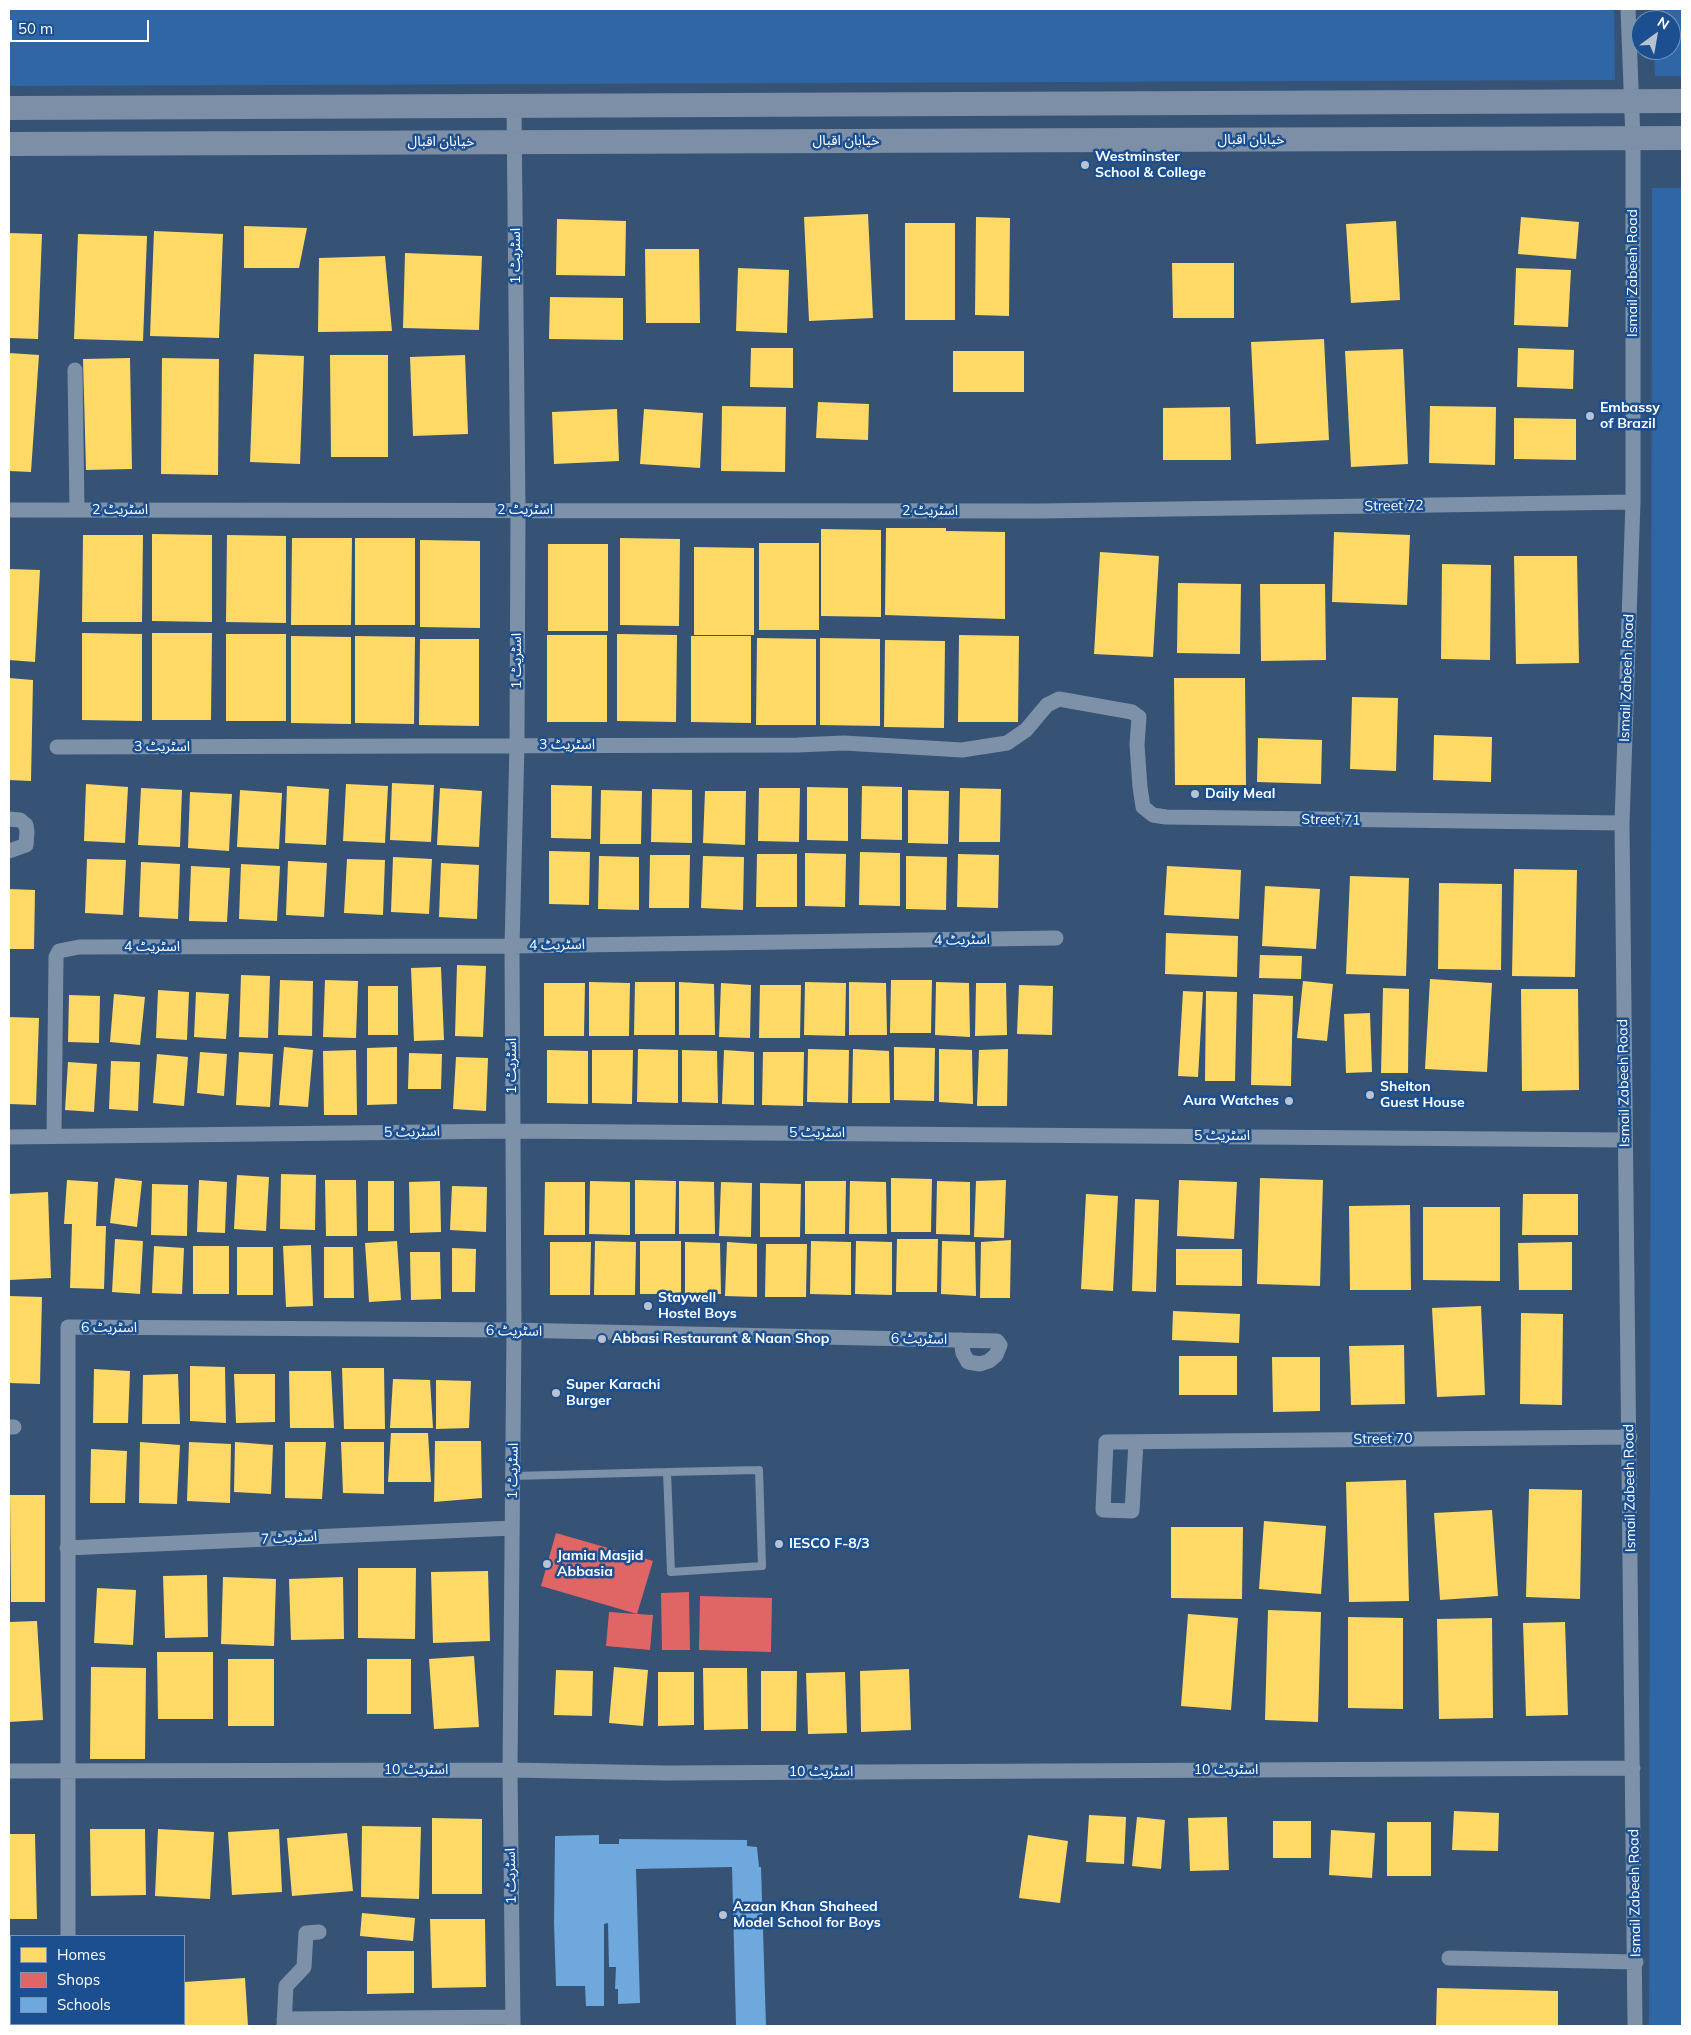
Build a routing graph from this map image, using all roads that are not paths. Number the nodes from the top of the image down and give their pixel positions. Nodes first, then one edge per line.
1 (1628, 9) edge
2 (1682, 101) edge
3 (1631, 102) junction
4 (514, 106) junction
5 (9, 108) edge
6 (1682, 138) edge
7 (1633, 140) junction
8 (516, 141) junction
9 (9, 144) edge
10 (75, 370) dead end
11 (1633, 502) junction
12 (9, 510) edge
13 (77, 510) junction
14 (518, 510) junction
15 (1041, 511) joint
16 (1059, 699) joint
17 (517, 745) junction
18 (57, 747) dead end
19 (9, 819) edge
20 (1622, 824) junction
21 (9, 851) edge
22 (1056, 938) dead end
23 (512, 946) junction
24 (512, 1131) junction
25 (54, 1136) junction
26 (9, 1137) edge
27 (1625, 1140) junction
28 (514, 1330) junction
29 (961, 1340) dead end
30 (1630, 1436) junction
31 (1136, 1442) junction
32 (667, 1472) junction
33 (513, 1476) junction
34 (512, 1528) junction
35 (67, 1548) junction
36 (1633, 1768) junction
37 (69, 1770) junction
38 (510, 1770) junction
39 (9, 1771) edge
40 (319, 1932) dead end
41 (68, 1935) edge
42 (1449, 1958) dead end
43 (1636, 1962) junction
44 (513, 2022) edge
45 (284, 2023) edge
46 (1635, 2026) edge

1 - 3 street, Ismail Zabeeh Road
2 - 3 main road
3 - 4 main road
3 - 7 street, Ismail Zabeeh Road
4 - 5 main road
4 - 8 street, اسٹریٹ 1
6 - 7 main road, خیابان اقبال
7 - 8 main road, خیابان اقبال
7 - 11 street, Ismail Zabeeh Road
8 - 9 main road, خیابان اقبال
8 - 14 street, اسٹریٹ 1
10 - 13 street
11 - 15 street, Street 72
11 - 20 street, Ismail Zabeeh Road
12 - 13 street, اسٹریٹ 2
13 - 14 street, اسٹریٹ 2
14 - 15 street, اسٹریٹ 2
14 - 17 street, اسٹریٹ 1
16 - 17 street, اسٹریٹ 3
16 - 20 street, Street 71
17 - 18 street, اسٹریٹ 3
17 - 23 street, اسٹریٹ 1
19 - 21 street
20 - 27 street, Ismail Zabeeh Road
22 - 23 street, اسٹریٹ 4
23 - 24 street, اسٹریٹ 1
23 - 25 street, اسٹریٹ 4
24 - 25 street, اسٹریٹ 5
24 - 27 street, اسٹریٹ 5
24 - 28 street, اسٹریٹ 1
25 - 26 street, اسٹریٹ 5
27 - 30 street, Ismail Zabeeh Road
28 - 29 street, اسٹریٹ 6
28 - 33 street, اسٹریٹ 1
28 - 35 street, اسٹریٹ 6
30 - 31 street, Street 70
30 - 36 street, Ismail Zabeeh Road
31 - 31 street, Street 70
32 - 32 lane
32 - 33 lane
33 - 34 street, اسٹریٹ 1
34 - 35 street, اسٹریٹ 7
34 - 38 street, اسٹریٹ 1
35 - 37 street
36 - 38 street, اسٹریٹ 10
36 - 43 street, Ismail Zabeeh Road
37 - 38 street, اسٹریٹ 10
37 - 39 street, اسٹریٹ 10
37 - 41 street
38 - 44 street, اسٹریٹ 1
40 - 45 street
42 - 43 street
43 - 46 street, Ismail Zabeeh Road
44 - 45 street

